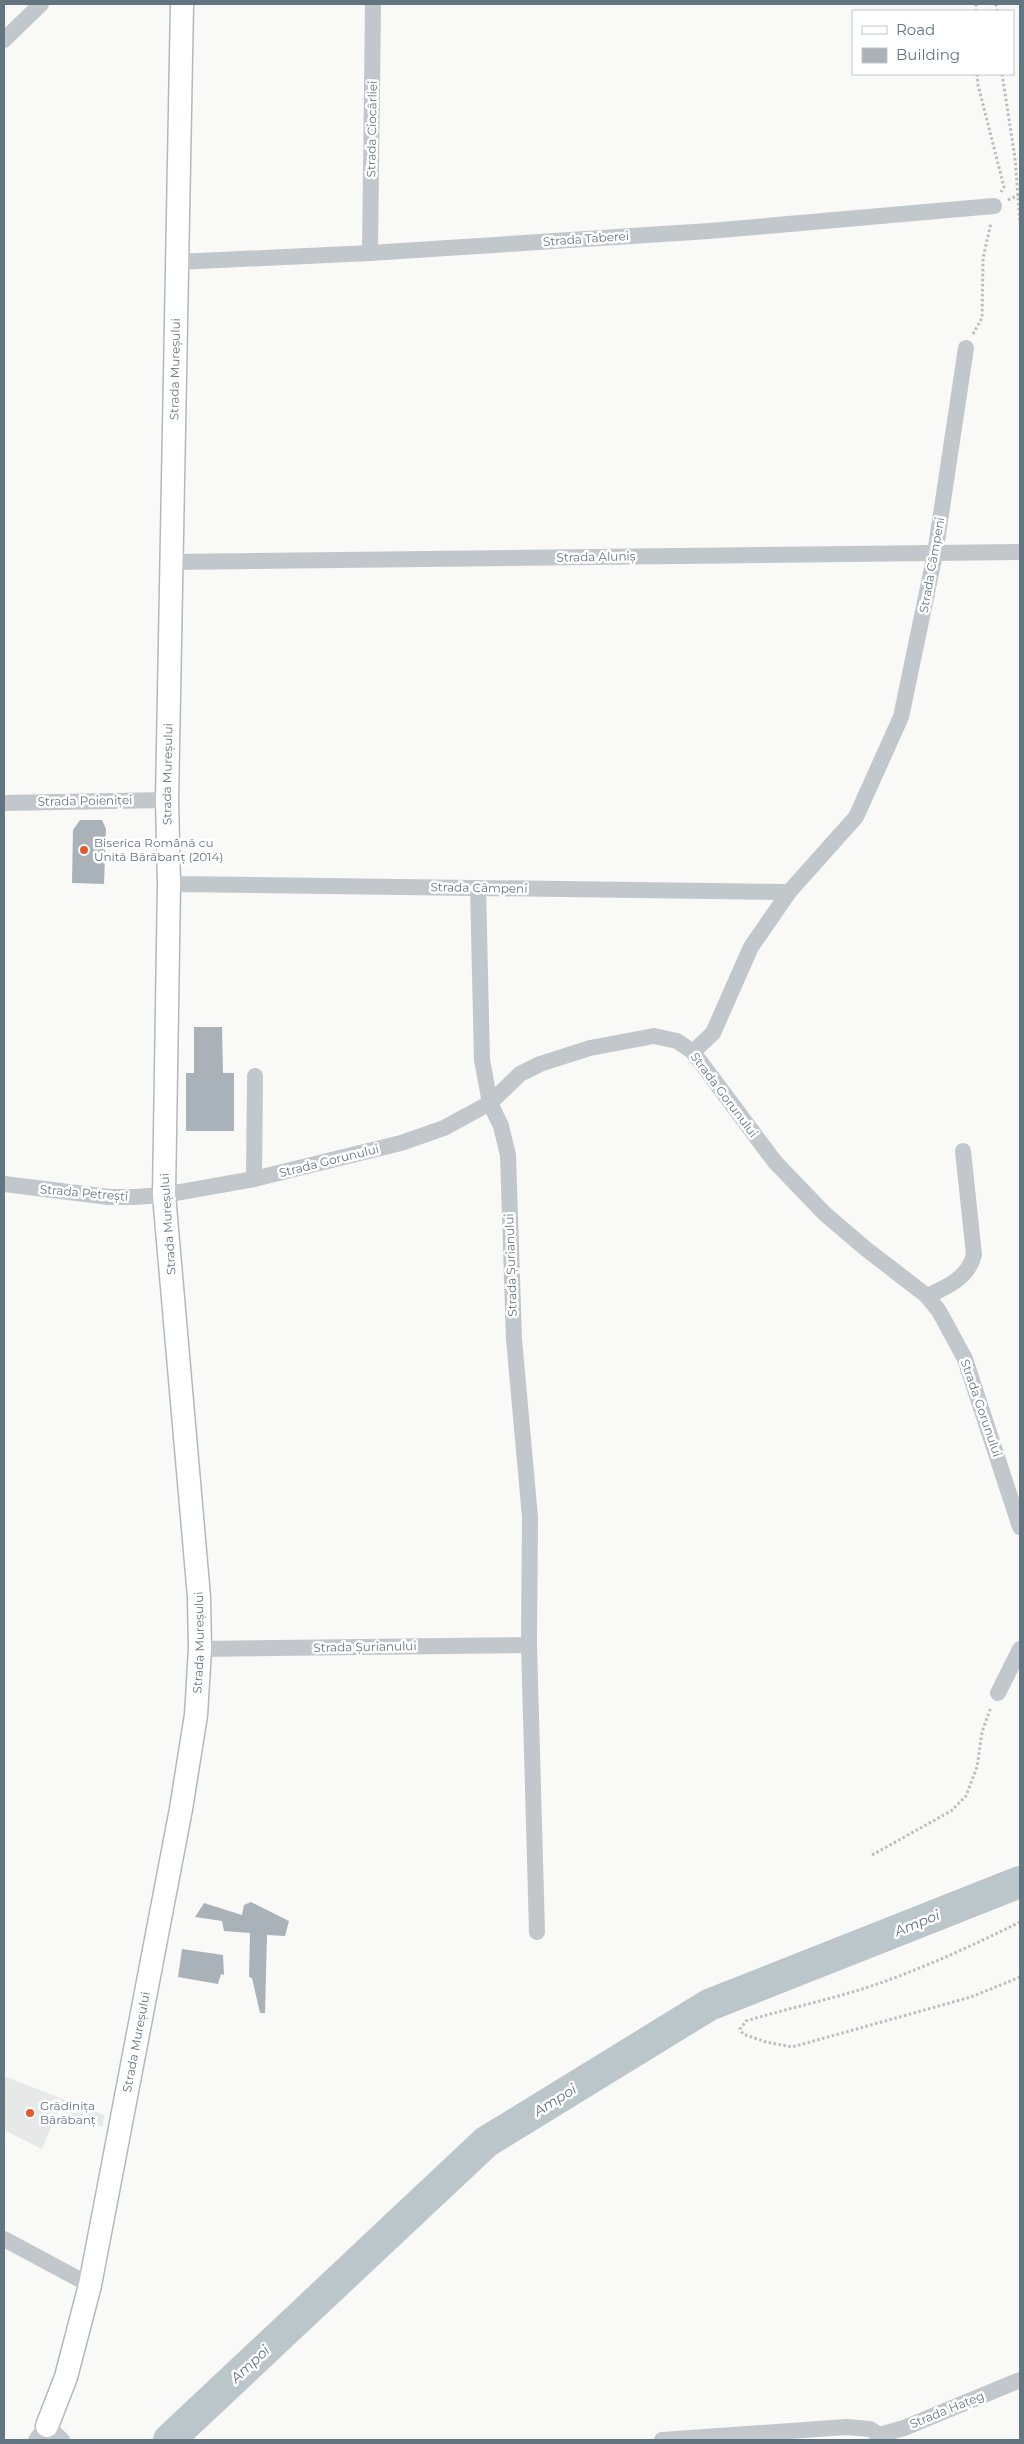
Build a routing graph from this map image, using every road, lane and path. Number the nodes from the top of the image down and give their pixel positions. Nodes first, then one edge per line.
1 (41, 4) edge
2 (182, 4) edge
3 (374, 4) edge
4 (4, 40) edge
5 (977, 75) edge
6 (1002, 75) edge
7 (994, 206) junction
8 (1020, 222) edge
9 (370, 253) junction
10 (176, 262) junction
11 (966, 348) joint
12 (1020, 552) edge
13 (935, 554) junction
14 (171, 562) junction
15 (167, 800) junction
16 (4, 803) edge
17 (169, 884) junction
18 (478, 888) junction
19 (789, 892) junction
20 (693, 1052) junction
21 (255, 1076) dead end
22 (490, 1103) junction
23 (964, 1151) dead end
24 (254, 1179) junction
25 (4, 1184) edge
26 (164, 1195) junction
27 (927, 1296) junction
28 (1020, 1526) edge
29 (529, 1645) junction
30 (200, 1649) junction
31 (1020, 1649) edge
32 (998, 1693) joint
33 (872, 1856) dead end
34 (1020, 1922) edge
35 (536, 1932) dead end
36 (1020, 1977) edge
37 (4, 2239) edge
38 (90, 2285) junction
39 (1020, 2380) edge
40 (48, 2436) edge
41 (879, 2438) edge
42 (662, 2440) edge

1 - 4 street
2 - 10 street, Strada Mureșului
3 - 9 street, Strada Ciocârliei
5 - 7 path
6 - 8 path
7 - 9 street, Strada Taberei
7 - 11 path
9 - 10 street, Strada Taberei
10 - 14 street, Strada Mureșului
11 - 13 street, Strada Câmpeni
12 - 13 street, Strada Aluniș
13 - 14 street, Strada Aluniș
13 - 19 street, Strada Câmpeni
14 - 15 street, Strada Mureșului
15 - 16 street, Strada Poieniței
15 - 17 street, Strada Mureșului
17 - 18 street, Strada Câmpeni
17 - 26 street, Strada Mureșului
18 - 19 street, Strada Câmpeni
18 - 22 street, Strada Șurianului
19 - 20 street, Strada Câmpeni
20 - 22 street, Strada Gorunului
20 - 27 street, Strada Gorunului
21 - 24 street
22 - 24 street, Strada Gorunului
22 - 29 street, Strada Șurianului
23 - 27 street
24 - 26 street, Strada Gorunului
25 - 26 street, Strada Petrești
26 - 30 street, Strada Mureșului
27 - 28 street, Strada Gorunului
29 - 30 street, Strada Șurianului
29 - 35 street, Strada Șurianului
30 - 38 street, Strada Mureșului
31 - 32 street
32 - 33 path
34 - 36 path
37 - 38 street
38 - 40 street, Strada Mureșului
39 - 41 street, Strada Hațeg
41 - 42 street

